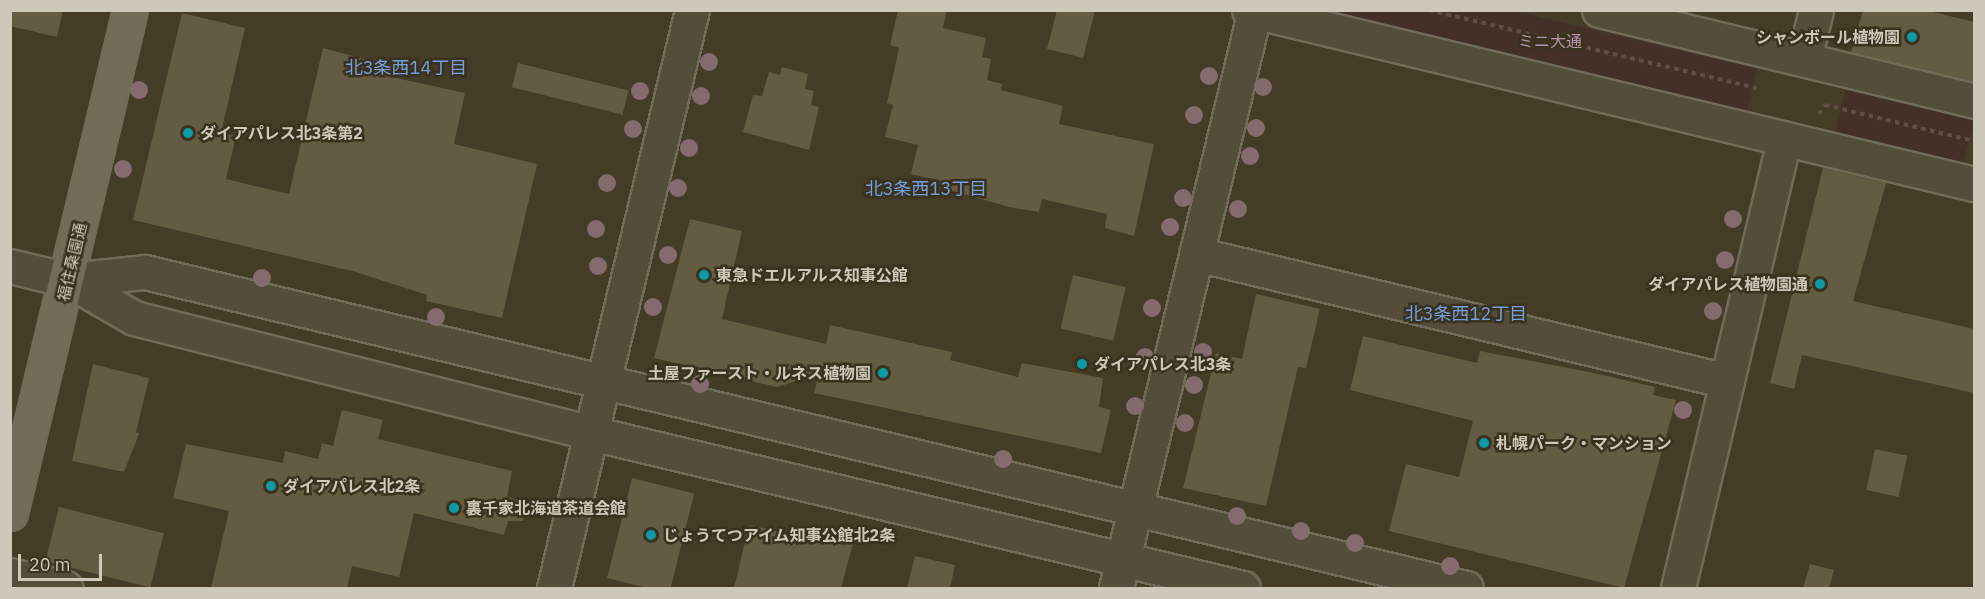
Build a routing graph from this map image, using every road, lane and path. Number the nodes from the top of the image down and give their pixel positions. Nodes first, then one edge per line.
1 (130, 10) edge
2 (692, 10) edge
3 (1430, 10) edge
4 (1599, 10) edge
5 (1816, 10) edge
6 (1253, 11) edge
7 (1804, 59) junction
8 (1757, 88) dead end
9 (1974, 101) edge
10 (1811, 112) dead end
11 (1784, 138) junction
12 (1974, 141) edge
13 (1974, 184) edge
14 (1196, 254) junction
15 (10, 266) edge
16 (68, 280) junction
17 (603, 380) junction
18 (1727, 381) junction
19 (591, 433) junction
20 (1135, 509) junction
21 (10, 513) edge
22 (1119, 574) edge
23 (10, 575) edge
24 (66, 588) edge
25 (554, 588) edge
26 (1243, 588) edge
27 (1466, 588) edge
28 (1678, 588) edge

1 - 16 main road, 福住桑園通
2 - 17 street
3 - 8 path
4 - 7 street
5 - 7 street
6 - 11 street
6 - 14 street
7 - 9 street
10 - 12 path
11 - 13 street
11 - 18 street
14 - 18 street
14 - 20 street
15 - 16 street
16 - 17 street
16 - 19 street
16 - 21 main road, 福住桑園通
17 - 19 street
17 - 20 street
18 - 28 street
19 - 22 street
19 - 25 street
20 - 22 street
20 - 27 street
22 - 26 street
23 - 24 street

